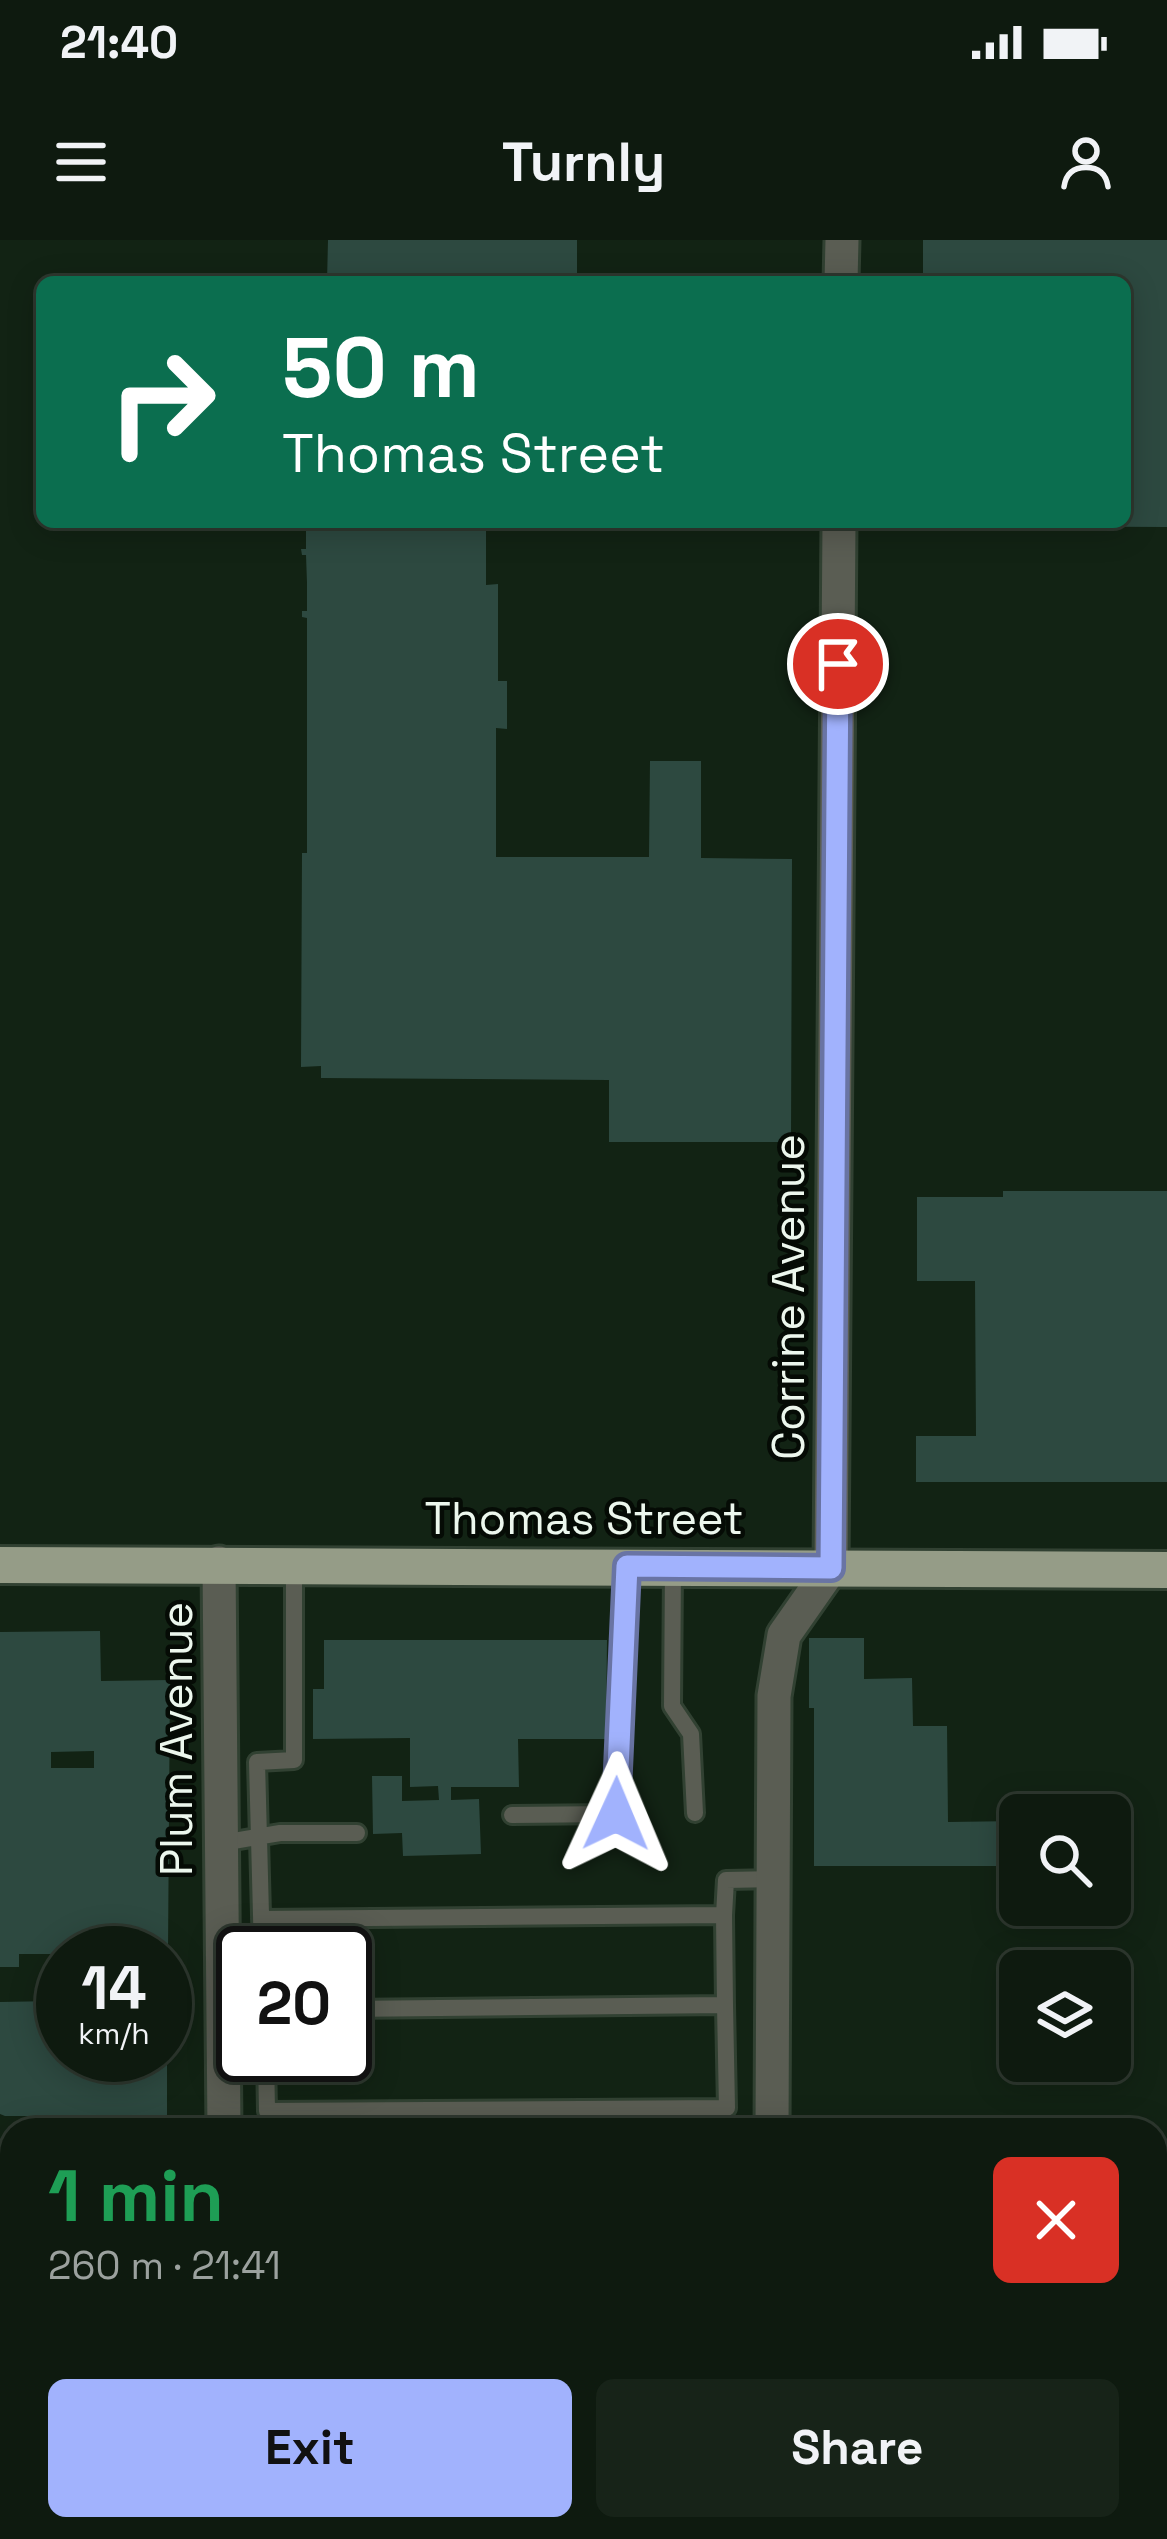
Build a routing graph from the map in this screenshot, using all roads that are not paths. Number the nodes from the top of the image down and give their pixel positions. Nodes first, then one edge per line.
1 (842, 240) edge
2 (842, 276) edge
3 (839, 528) edge
4 (0, 1564) edge
5 (220, 1564) junction
6 (294, 1564) junction
7 (627, 1566) junction
8 (674, 1566) junction
9 (831, 1568) junction
10 (1167, 1570) edge
11 (695, 1813) dead end
12 (512, 1815) dead end
13 (357, 1833) dead end
14 (260, 1838) junction
15 (222, 1843) junction
16 (773, 1879) junction
17 (724, 1915) junction
18 (261, 1919) junction
19 (261, 1926) edge
20 (725, 2005) junction
21 (372, 2009) edge
22 (266, 2082) edge
23 (224, 2118) edge
24 (772, 2118) edge

1 - 2 street
3 - 9 street, Corrine Avenue
4 - 5 main road, Thomas Street
5 - 6 main road, Thomas Street
5 - 15 street, Plum Avenue
6 - 7 main road, Thomas Street
6 - 14 lane
7 - 8 main road, Thomas Street
7 - 12 lane
8 - 9 main road, Thomas Street
8 - 11 lane
9 - 10 main road, Thomas Street
9 - 16 street
13 - 14 lane
14 - 15 lane
14 - 18 lane
15 - 23 street, Plum Avenue
16 - 17 lane
16 - 24 street
17 - 18 lane
17 - 20 lane
18 - 19 lane
20 - 21 lane
20 - 22 lane

